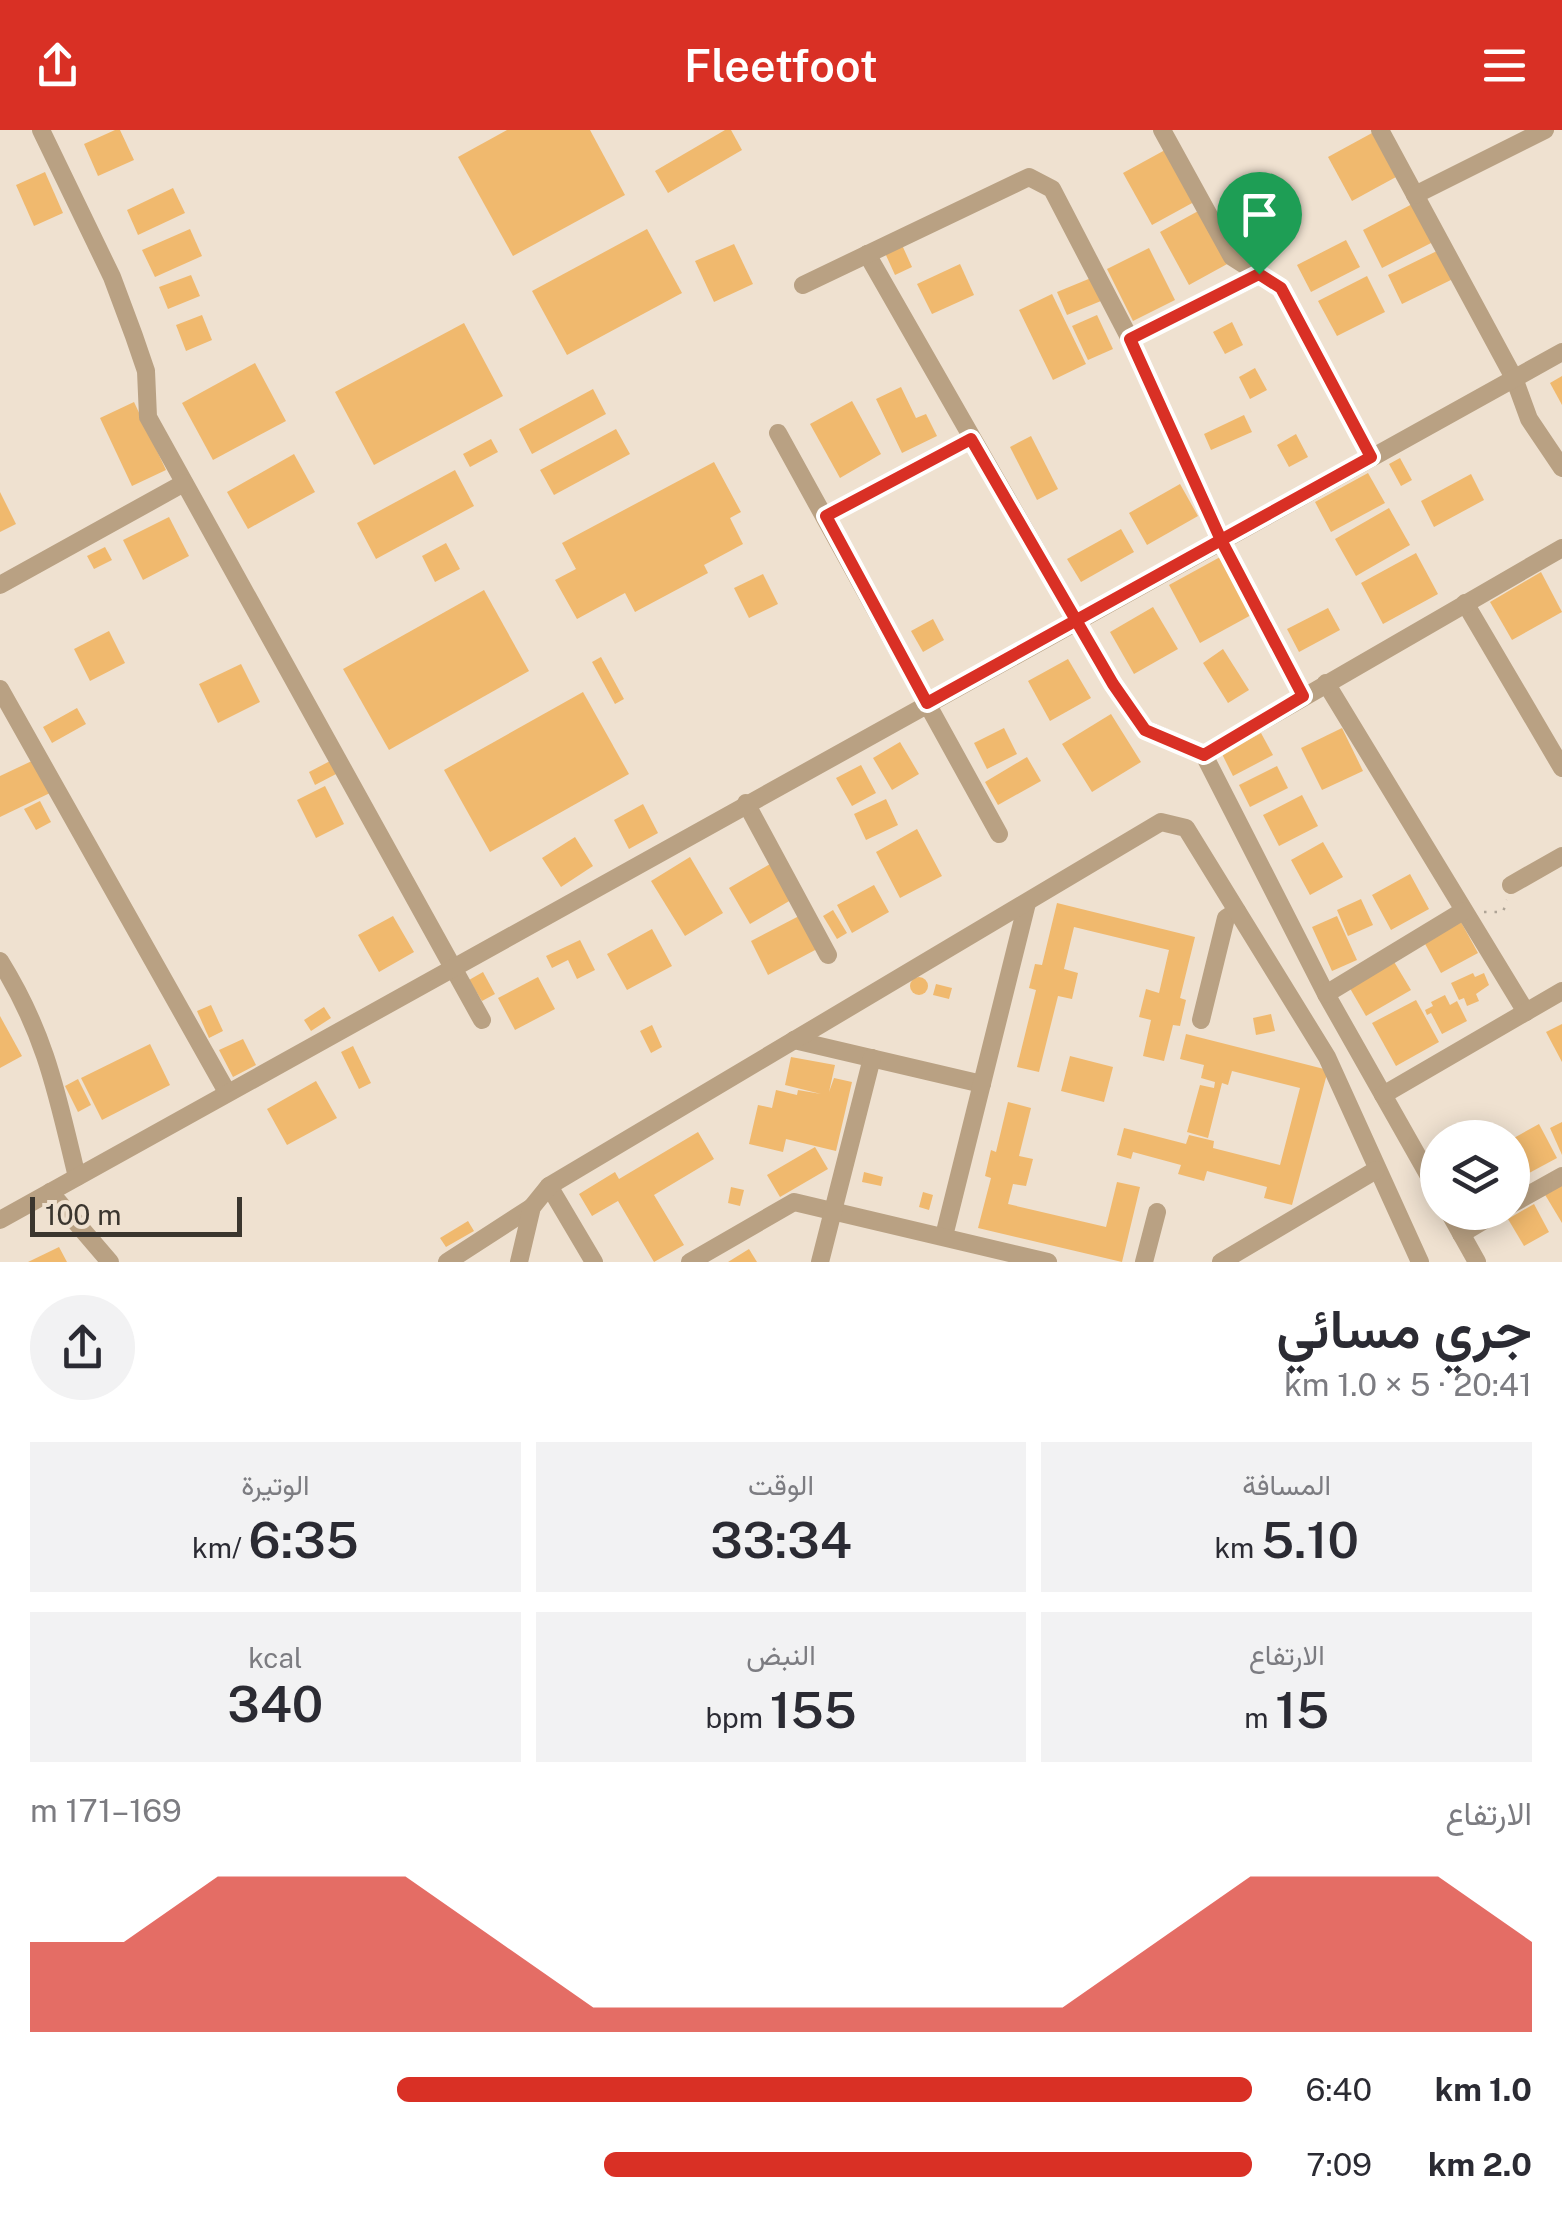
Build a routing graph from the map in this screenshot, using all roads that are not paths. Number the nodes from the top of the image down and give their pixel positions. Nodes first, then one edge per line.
1 (41, 130) edge
2 (1162, 130) edge
3 (1380, 130) edge
4 (1545, 130) edge
5 (1415, 195) junction
6 (867, 254) junction
7 (1259, 274) junction
8 (803, 285) dead end
9 (1130, 339) junction
10 (1562, 352) edge
11 (1514, 378) junction
12 (778, 433) dead end
13 (971, 439) junction
14 (1371, 457) junction
15 (1562, 468) edge
16 (184, 484) junction
17 (826, 516) junction
18 (1221, 540) junction
19 (1562, 548) edge
20 (0, 585) edge
21 (1464, 602) junction
22 (1076, 620) junction
23 (1326, 683) junction
24 (0, 689) edge
25 (1303, 696) junction
26 (927, 703) junction
27 (1204, 755) junction
28 (1562, 768) edge
29 (746, 804) junction
30 (999, 834) dead end
31 (1562, 856) edge
32 (1511, 885) road end
33 (1026, 902) junction
34 (1238, 911) junction
35 (1462, 911) junction
36 (828, 954) dead end
37 (0, 961) edge
38 (452, 966) junction
39 (1562, 991) edge
40 (1326, 994) junction
41 (1526, 1012) junction
42 (482, 1020) dead end
43 (1201, 1020) dead end
44 (794, 1040) junction
45 (872, 1058) junction
46 (982, 1084) junction
47 (227, 1092) junction
48 (1383, 1095) junction
49 (1420, 1160) edge
50 (1376, 1170) junction
51 (1562, 1176) edge
52 (77, 1177) junction
53 (548, 1186) junction
54 (50, 1192) junction
55 (1530, 1194) edge
56 (532, 1207) junction
57 (833, 1210) junction
58 (1157, 1212) dead end
59 (0, 1220) edge
60 (1459, 1230) edge
61 (1468, 1230) edge
62 (1461, 1234) junction
63 (944, 1236) junction
64 (110, 1262) edge
65 (447, 1262) edge
66 (519, 1262) edge
67 (594, 1262) edge
68 (690, 1262) edge
69 (820, 1262) edge
70 (1048, 1262) edge
71 (1144, 1262) edge
72 (1221, 1262) edge
73 (1420, 1262) edge
74 (1476, 1262) edge

1 - 16 street
2 - 7 street
3 - 5 street
4 - 5 street
5 - 11 street
6 - 8 street
6 - 9 street
6 - 13 street
7 - 9 street
7 - 14 street
9 - 18 street
10 - 11 street
11 - 14 street
11 - 15 street
12 - 17 street
13 - 17 street
13 - 22 street
14 - 18 street
16 - 20 street
16 - 38 street
17 - 26 street
18 - 22 street
18 - 25 street
19 - 21 street
21 - 23 street
21 - 28 street
22 - 26 street
22 - 27 street
23 - 25 street
23 - 35 street
24 - 47 street
25 - 27 street
26 - 29 street
26 - 30 street
27 - 40 street
29 - 36 street
29 - 38 street
31 - 32 street
33 - 34 street
33 - 44 street
33 - 46 street
34 - 43 street
34 - 50 street
35 - 40 street
35 - 41 street
37 - 52 street
38 - 42 street
38 - 47 street
39 - 41 street
40 - 48 street
41 - 48 street
44 - 45 street
44 - 53 street
45 - 46 street
45 - 57 street
46 - 63 street
47 - 52 street
48 - 49 street
50 - 72 street
50 - 73 street
51 - 55 street
52 - 54 street
53 - 56 street
53 - 67 street
54 - 59 street
54 - 64 street
56 - 65 street
56 - 66 street
57 - 63 street
57 - 68 street
57 - 69 street
58 - 71 street
60 - 62 street
61 - 62 street
62 - 74 street
63 - 70 street

